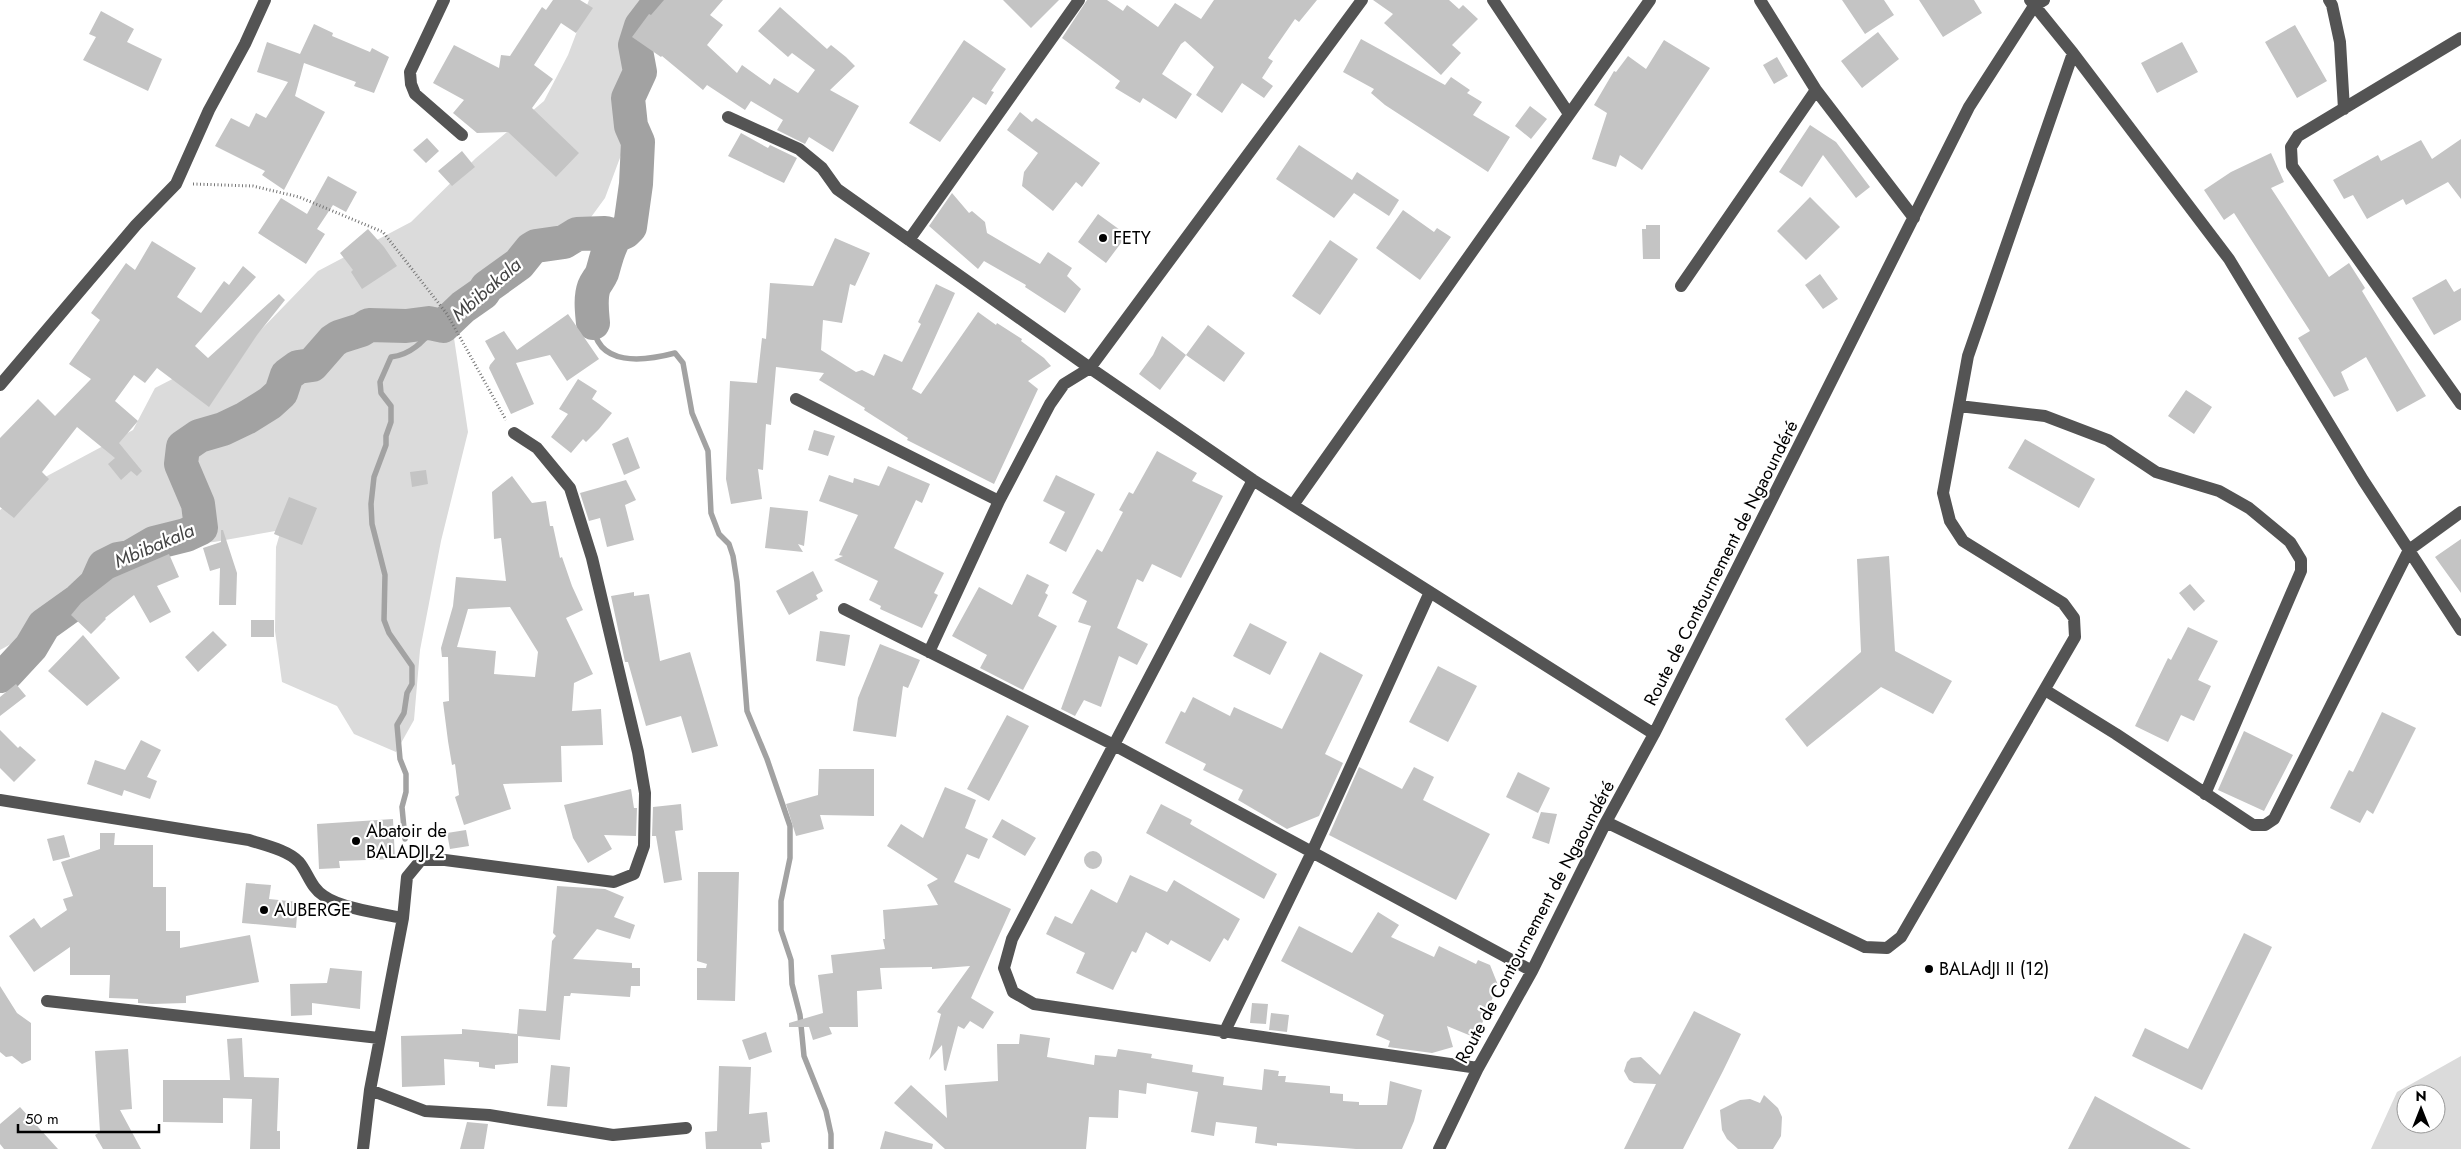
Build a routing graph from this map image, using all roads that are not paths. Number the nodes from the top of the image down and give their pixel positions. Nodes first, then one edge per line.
1 (265, 0) edge
2 (444, 0) edge
3 (1079, 0) edge
4 (1362, 0) edge
5 (1493, 0) edge
6 (1650, 0) edge
7 (1760, 0) edge
8 (2328, 0) edge
9 (2036, 2) edge
10 (2461, 38) edge
11 (2073, 53) junction
12 (1816, 90) junction
13 (2344, 109) junction
14 (1569, 114) junction
15 (728, 117) dead end
16 (462, 135) dead end
17 (1914, 218) junction
18 (909, 240) junction
19 (1681, 286) dead end
20 (1090, 368) junction
21 (0, 385) edge
22 (796, 399) dead end
23 (2461, 404) edge
24 (1959, 406) junction
25 (514, 433) road end
26 (1254, 480) junction
27 (998, 501) junction
28 (1293, 506) junction
29 (2461, 512) edge
30 (2409, 550) junction
31 (1430, 592) junction
32 (844, 609) dead end
33 (2461, 630) edge
34 (929, 652) junction
35 (2045, 690) junction
36 (1654, 734) junction
37 (1114, 745) junction
38 (2205, 794) junction
39 (0, 800) edge
40 (1606, 822) junction
41 (1312, 852) junction
42 (403, 918) junction
43 (1532, 971) junction
44 (47, 1001) dead end
45 (1224, 1032) junction
46 (379, 1038) junction
47 (1478, 1068) junction
48 (370, 1090) junction
49 (686, 1128) dead end
50 (363, 1149) edge
51 (1439, 1149) edge

1 - 21 street
2 - 16 street
3 - 18 street
4 - 20 street
5 - 14 street
6 - 14 street
7 - 12 street
8 - 13 street
9 - 11 street
9 - 17 street, Route de Contournement de Ngaoundéré
10 - 13 street
11 - 24 street
11 - 30 street
12 - 17 street
12 - 19 street
13 - 23 street
14 - 28 street
15 - 18 street
17 - 36 street, Route de Contournement de Ngaoundéré
18 - 20 street
20 - 26 street
20 - 27 street
22 - 27 street
24 - 35 street
24 - 38 street
25 - 42 street
26 - 28 street
26 - 37 street
27 - 34 street
28 - 31 street
29 - 30 street
30 - 33 street
30 - 38 street
31 - 36 street
31 - 41 street
32 - 34 street
34 - 37 street
35 - 38 street
35 - 40 street
36 - 40 street, Route de Contournement de Ngaoundéré
37 - 41 street
37 - 45 street
39 - 42 street
40 - 43 street, Route de Contournement de Ngaoundéré
41 - 43 street
41 - 45 street
42 - 46 street
43 - 47 street, Route de Contournement de Ngaoundéré
44 - 46 street
45 - 47 street
46 - 48 street
47 - 51 street, Route de Contournement de Ngaoundéré
48 - 49 street
48 - 50 street

